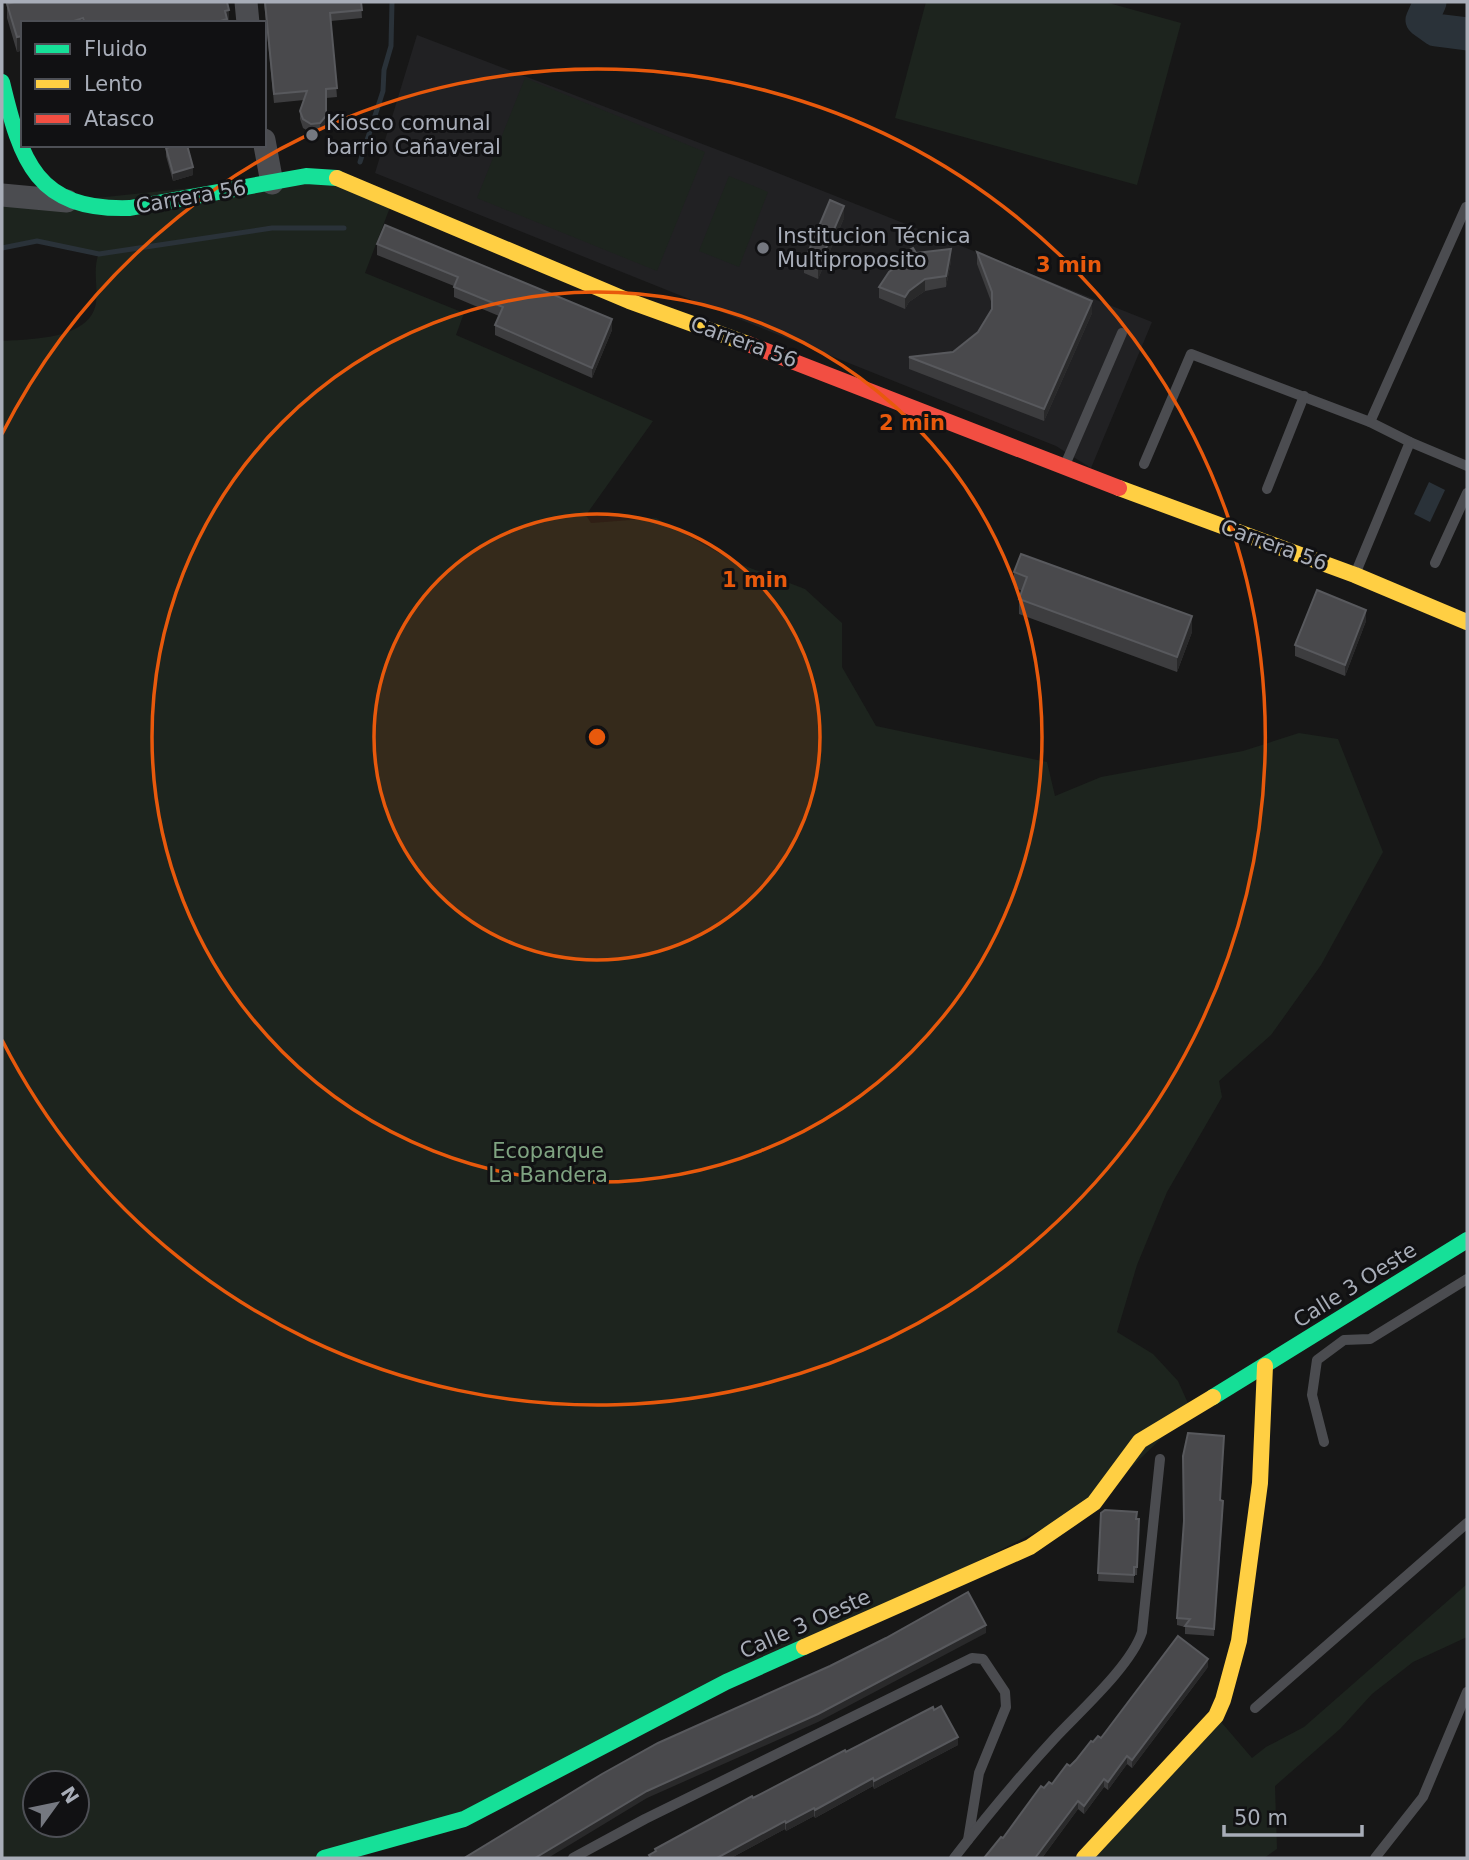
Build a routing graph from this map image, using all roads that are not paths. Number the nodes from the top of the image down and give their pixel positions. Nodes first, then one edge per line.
1 (246, 2) edge
2 (248, 21) edge
3 (2, 82) edge
4 (265, 147) edge
5 (23, 157) junction
6 (272, 183) junction
7 (4, 195) edge
8 (67, 201) junction
9 (1466, 206) edge
10 (1122, 333) dead end
11 (1304, 396) junction
12 (1370, 422) junction
13 (1410, 442) junction
14 (1144, 464) dead end
15 (1467, 466) edge
16 (1064, 467) junction
17 (1267, 489) dead end
18 (1467, 493) edge
19 (1435, 563) dead end
20 (1355, 575) junction
21 (1467, 622) edge
22 (1467, 1241) edge
23 (1467, 1279) edge
24 (1265, 1366) junction
25 (1324, 1442) dead end
26 (1160, 1459) dead end
27 (1467, 1523) edge
28 (1467, 1692) edge
29 (1255, 1708) dead end
30 (968, 1840) junction
31 (324, 1858) edge
32 (573, 1858) edge
33 (954, 1858) edge
34 (1084, 1858) edge
35 (1375, 1858) edge

1 - 2 street
3 - 5 street
4 - 6 street
5 - 7 street, Carrera 56
5 - 8 street
6 - 8 street, Carrera 56
6 - 16 street, Carrera 56
7 - 8 street, Carrera 56
9 - 12 lane
10 - 16 lane
11 - 12 lane
11 - 14 lane
11 - 17 lane
12 - 13 lane
13 - 15 lane
13 - 20 lane
16 - 20 street, Carrera 56
18 - 19 lane
20 - 21 street, Carrera 56
22 - 24 street, Calle 3 Oeste
23 - 25 lane
24 - 31 street, Calle 3 Oeste
24 - 34 street
26 - 30 lane
27 - 29 lane
28 - 35 lane
30 - 32 lane
30 - 33 lane

